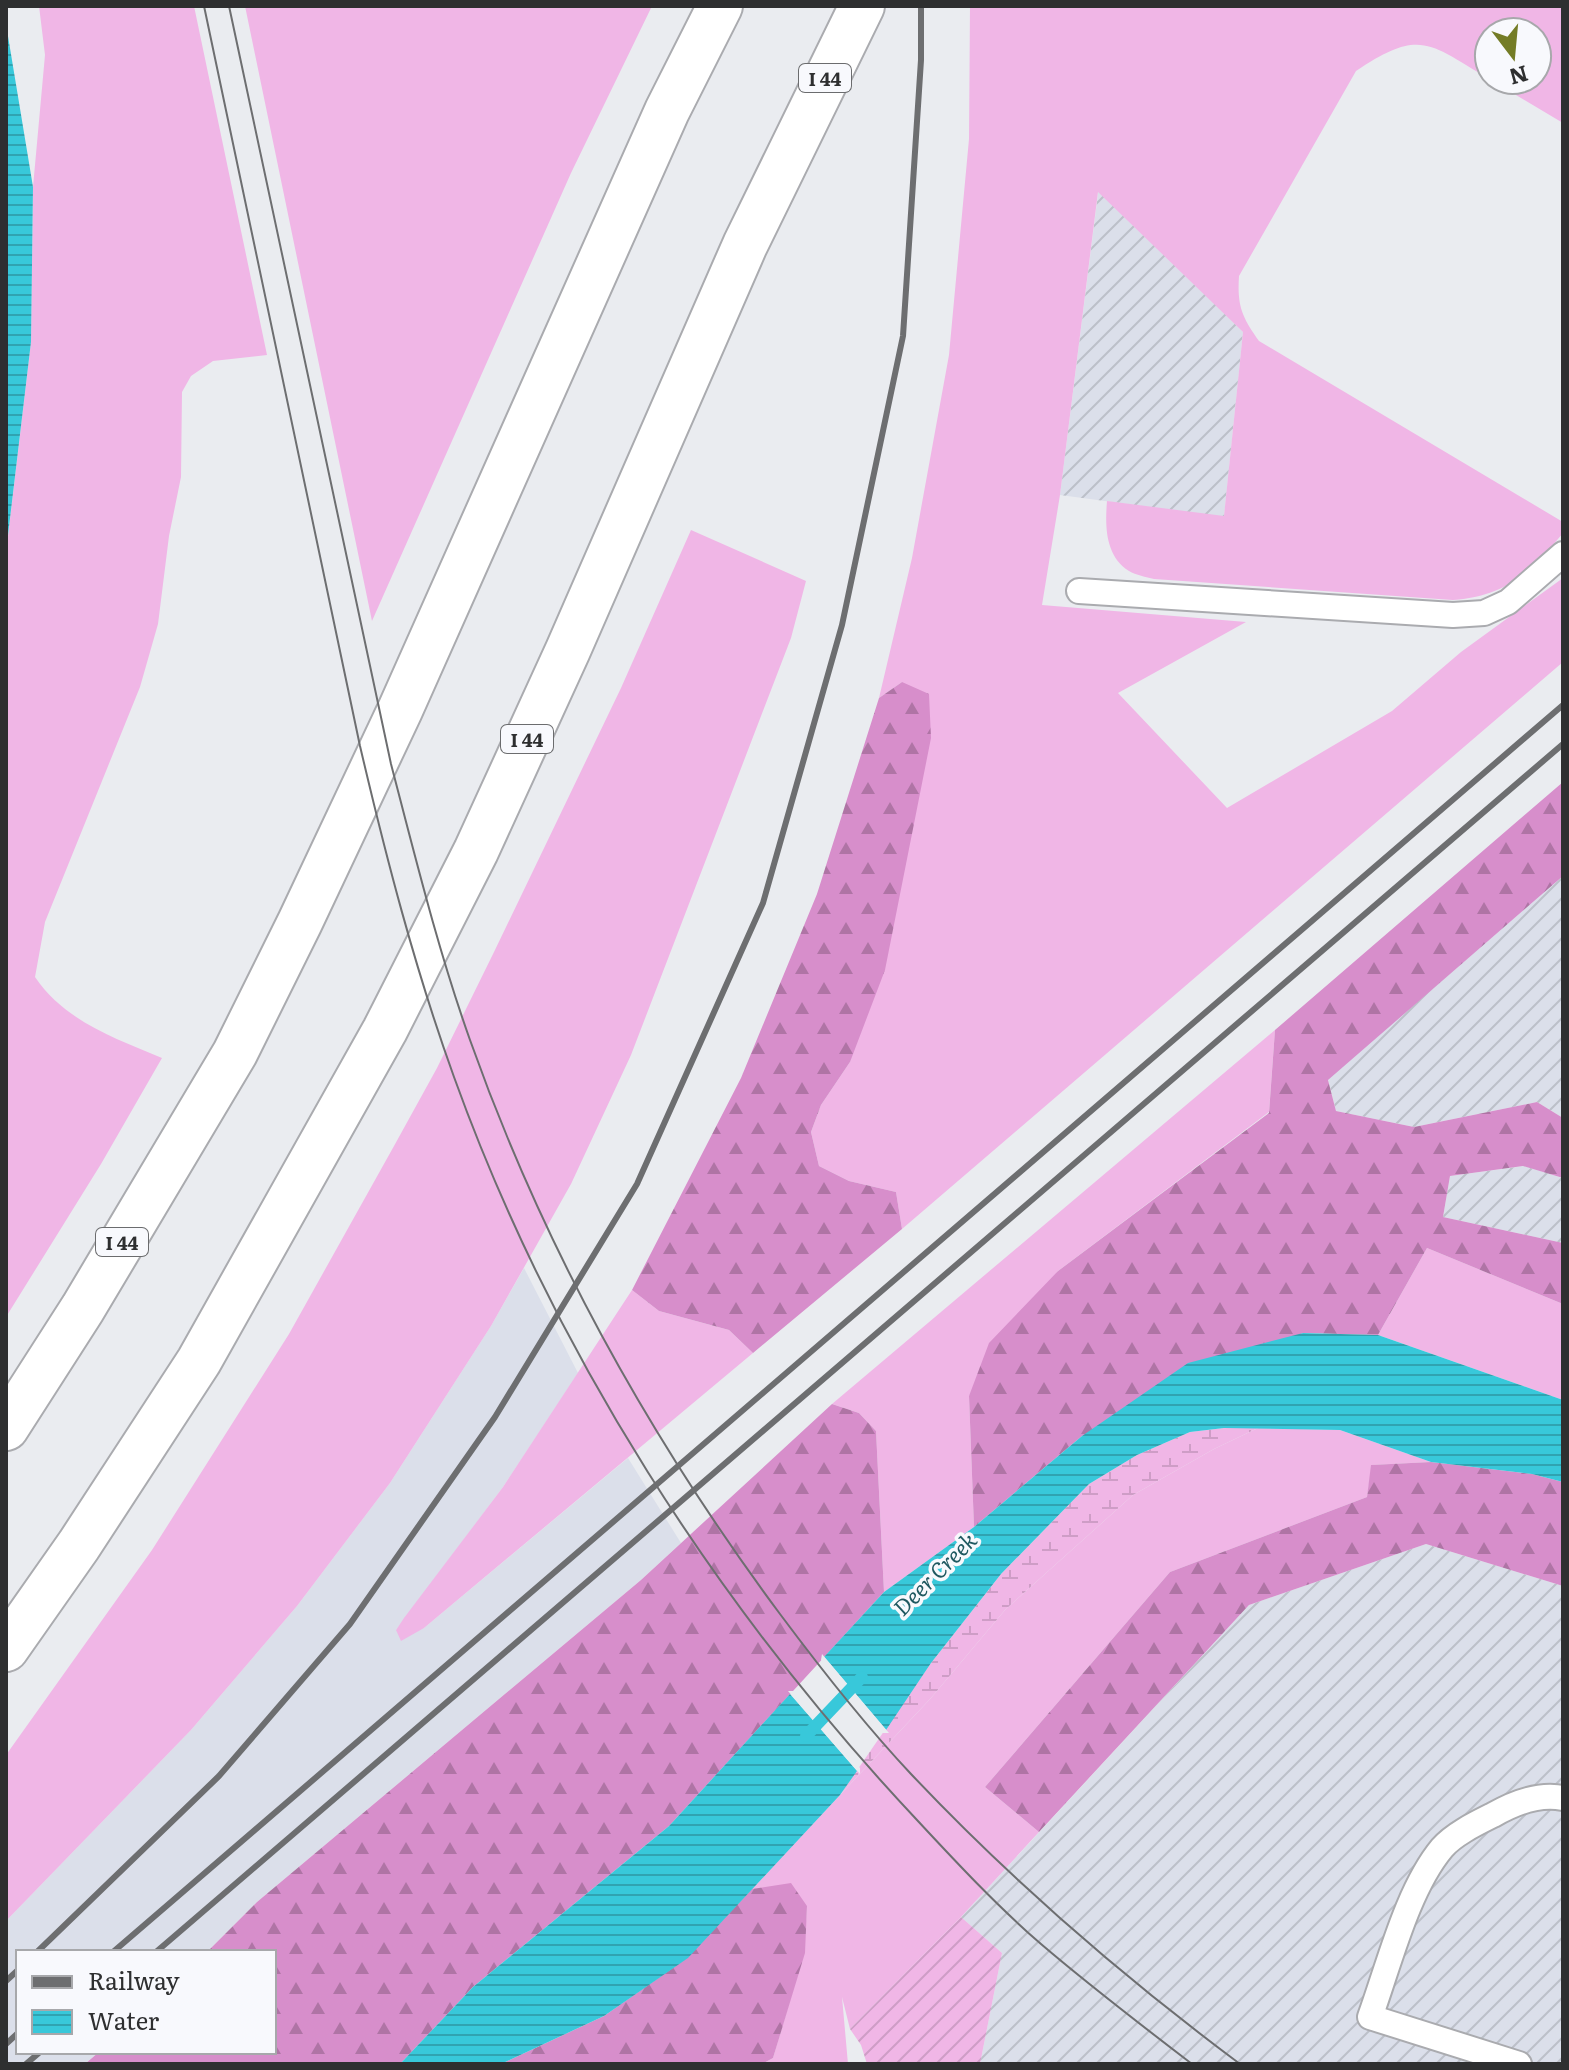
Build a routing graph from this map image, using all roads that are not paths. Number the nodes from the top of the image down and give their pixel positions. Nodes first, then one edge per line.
1 (720, 6) edge
2 (862, 6) edge
3 (1563, 554) edge
4 (1079, 591) dead end
5 (6, 1428) edge
6 (6, 1649) edge
7 (1563, 1798) edge
8 (1519, 2064) edge

1 - 5 highway, I 44
2 - 6 highway, I 44
3 - 4 lane
7 - 8 lane

